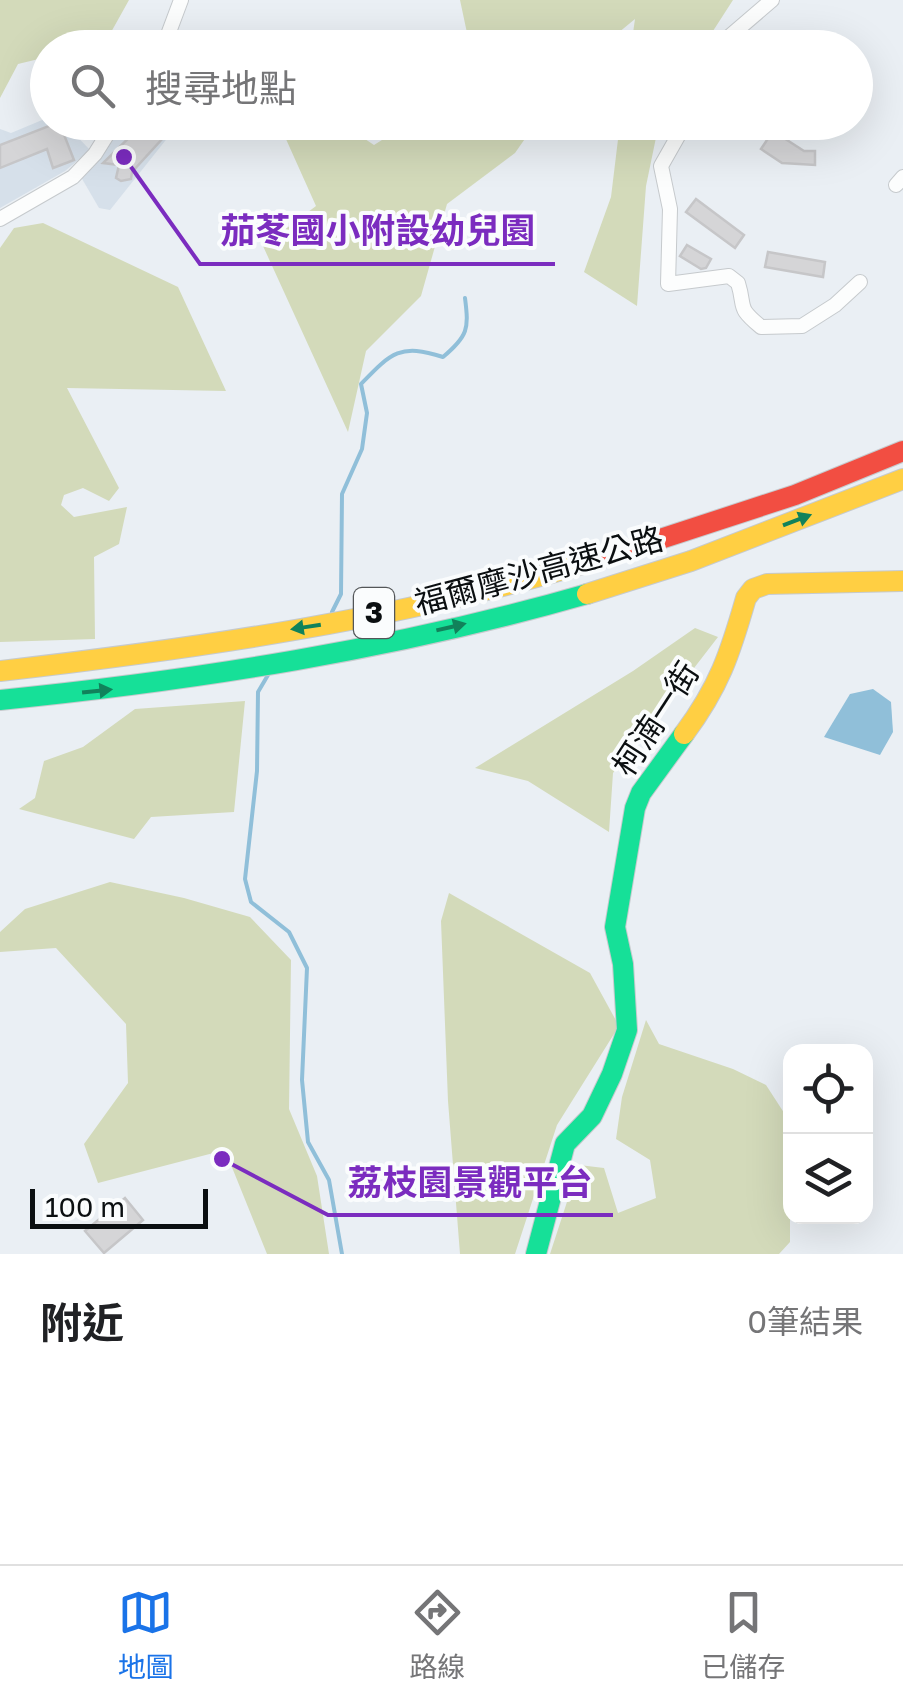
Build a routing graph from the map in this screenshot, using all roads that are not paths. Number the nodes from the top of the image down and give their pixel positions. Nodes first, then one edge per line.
1 (181, 0) edge
2 (772, 0) edge
3 (170, 30) edge
4 (737, 30) edge
5 (104, 140) edge
6 (675, 140) edge
7 (0, 219) edge
8 (860, 282) dead end
9 (903, 451) edge
10 (903, 479) edge
11 (903, 582) edge
12 (0, 670) edge
13 (0, 700) edge
14 (536, 1254) edge

1 - 3 street
2 - 4 street
5 - 7 street
6 - 8 street
9 -> 12 main road, 福爾摩沙高速公路 / 3
13 -> 10 main road, 福爾摩沙高速公路 / 3
11 - 14 main road, 柯湳一街

